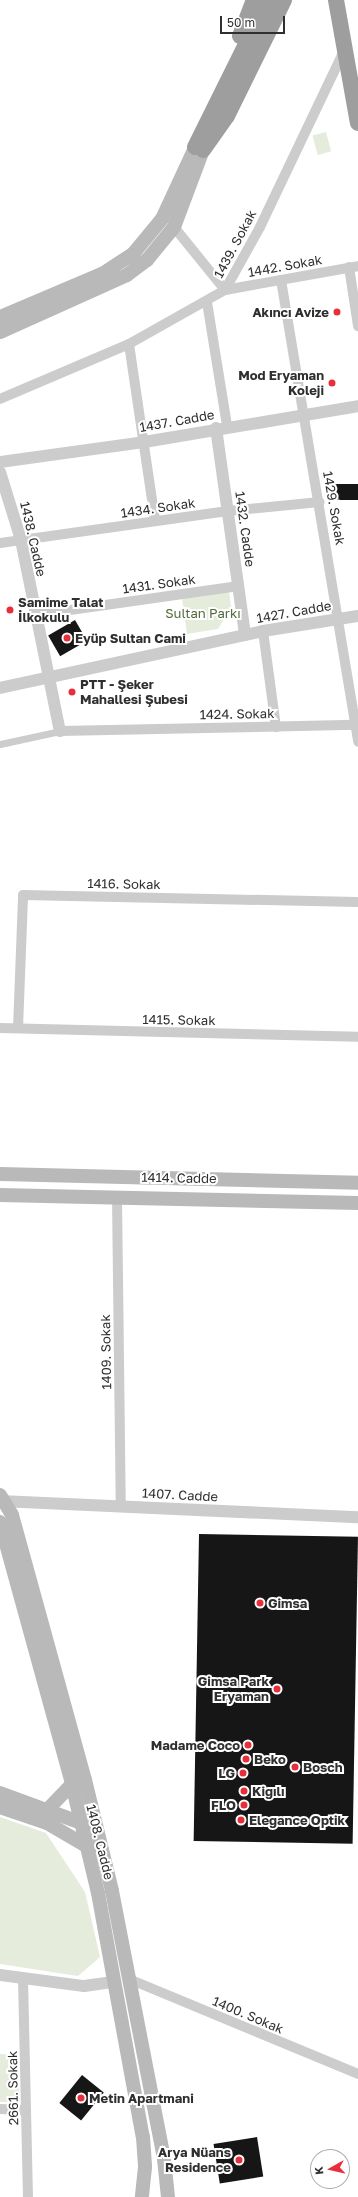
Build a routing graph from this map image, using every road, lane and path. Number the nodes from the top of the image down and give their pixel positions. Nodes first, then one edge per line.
1 (254, 0) edge
2 (268, 0) edge
3 (277, 0) edge
4 (284, 0) edge
5 (325, 0) edge
6 (336, 0) edge
7 (342, 30) junction
8 (345, 49) junction
9 (358, 123) edge
10 (199, 149) junction
11 (174, 227) junction
12 (354, 267) edge
13 (281, 280) junction
14 (226, 290) junction
15 (207, 302) junction
16 (0, 317) edge
17 (358, 326) edge
18 (0, 332) edge
19 (130, 344) junction
20 (0, 399) edge
21 (358, 406) edge
22 (304, 414) junction
23 (222, 427) junction
24 (144, 442) junction
25 (0, 462) edge
26 (0, 472) edge
27 (320, 502) junction
28 (228, 511) junction
29 (155, 521) junction
30 (21, 540) junction
31 (0, 543) edge
32 (239, 586) junction
33 (35, 615) junction
34 (358, 616) edge
35 (340, 618) junction
36 (263, 631) junction
37 (246, 635) junction
38 (46, 677) junction
39 (0, 688) edge
40 (356, 725) junction
41 (276, 727) junction
42 (60, 730) junction
43 (358, 742) edge
44 (0, 744) edge
45 (358, 902) edge
46 (0, 1028) edge
47 (18, 1028) junction
48 (358, 1037) edge
49 (0, 1174) edge
50 (358, 1182) edge
51 (0, 1195) edge
52 (117, 1197) junction
53 (358, 1203) edge
54 (1, 1499) edge
55 (121, 1506) junction
56 (358, 1517) edge
57 (0, 1522) edge
58 (72, 1784) junction
59 (0, 1792) edge
60 (0, 1807) edge
61 (48, 1809) junction
62 (81, 1822) junction
63 (97, 1829) junction
64 (87, 1846) junction
65 (103, 1855) junction
66 (0, 1975) edge
67 (23, 1978) junction
68 (129, 1979) junction
69 (114, 1982) junction
70 (358, 2074) edge
71 (0, 2110) edge
72 (26, 2110) junction
73 (144, 2182) junction
74 (28, 2197) edge
75 (132, 2197) edge
76 (142, 2197) edge
77 (168, 2197) edge

1 - 10 highway
2 - 10 highway
3 - 10 highway
4 - 10 highway
5 - 7 highway
6 - 7 highway
7 - 8 highway
8 - 9 highway
8 - 14 street, 1439. Sokak
10 - 11 main road
10 - 16 main road
11 - 14 street
11 - 18 main road
12 - 13 street, 1442. Sokak
12 - 17 street
13 - 14 street, 1442. Sokak
13 - 22 street, 1429. Sokak
14 - 15 street, 1439. Sokak
15 - 19 street, 1439. Sokak
15 - 23 street
19 - 20 street, 1439. Sokak
19 - 24 street
21 - 22 street, 1437. Cadde
22 - 23 street, 1437. Cadde
22 - 27 street, 1429. Sokak
23 - 24 street, 1437. Cadde
23 - 28 street, 1432. Cadde
24 - 25 street, 1437. Cadde
24 - 29 street
26 - 30 street, 1438. Cadde
27 - 28 street, 1434. Sokak
27 - 35 street, 1429. Sokak
28 - 29 street, 1434. Sokak
28 - 32 street, 1432. Cadde
29 - 30 street, 1434. Sokak
30 - 31 street, 1434. Sokak
30 - 33 street, 1438. Cadde
32 - 33 street, 1431. Sokak
32 - 37 street, 1432. Cadde
33 - 38 street, 1438. Cadde
34 - 35 street, 1427. Cadde
35 - 36 street, 1427. Cadde
35 - 40 street, 1429. Sokak
36 - 37 street, 1427. Cadde
36 - 41 street
37 - 38 street, 1427. Cadde
38 - 39 street, 1427. Cadde
38 - 42 street, 1438. Cadde
40 - 41 street, 1424. Sokak
40 - 43 street, 1429. Sokak
41 - 42 street, 1424. Sokak
42 - 44 street, 1424. Sokak
45 - 47 street, 1416. Sokak
46 - 47 street, 1415. Sokak
47 - 48 street, 1415. Sokak
49 - 50 main road, 1414. Cadde
51 - 52 main road, 1414. Cadde
52 - 53 main road, 1414. Cadde
52 - 55 street, 1409. Sokak
54 - 55 street, 1407. Cadde
54 - 63 main road, 1408. Cadde
55 - 56 street, 1407. Cadde
57 - 58 main road, 1408. Cadde
58 - 61 main road
58 - 62 main road, 1408. Cadde
59 - 61 main road
60 - 64 main road
61 - 62 main road
62 - 63 main road
62 - 64 main road, 1408. Cadde
63 - 65 main road, 1408. Cadde
64 - 65 main road
64 - 69 main road, 1408. Cadde
65 - 68 main road, 1408. Cadde
66 - 67 street
67 - 69 street
67 - 72 street, 2661. Sokak
68 - 69 main road
68 - 70 street, 1400. Sokak
68 - 77 main road, 1408. Cadde
69 - 73 main road, 1408. Cadde
71 - 72 street
72 - 74 street, 2661. Sokak
73 - 75 main road
73 - 76 main road, 1408. Cadde

